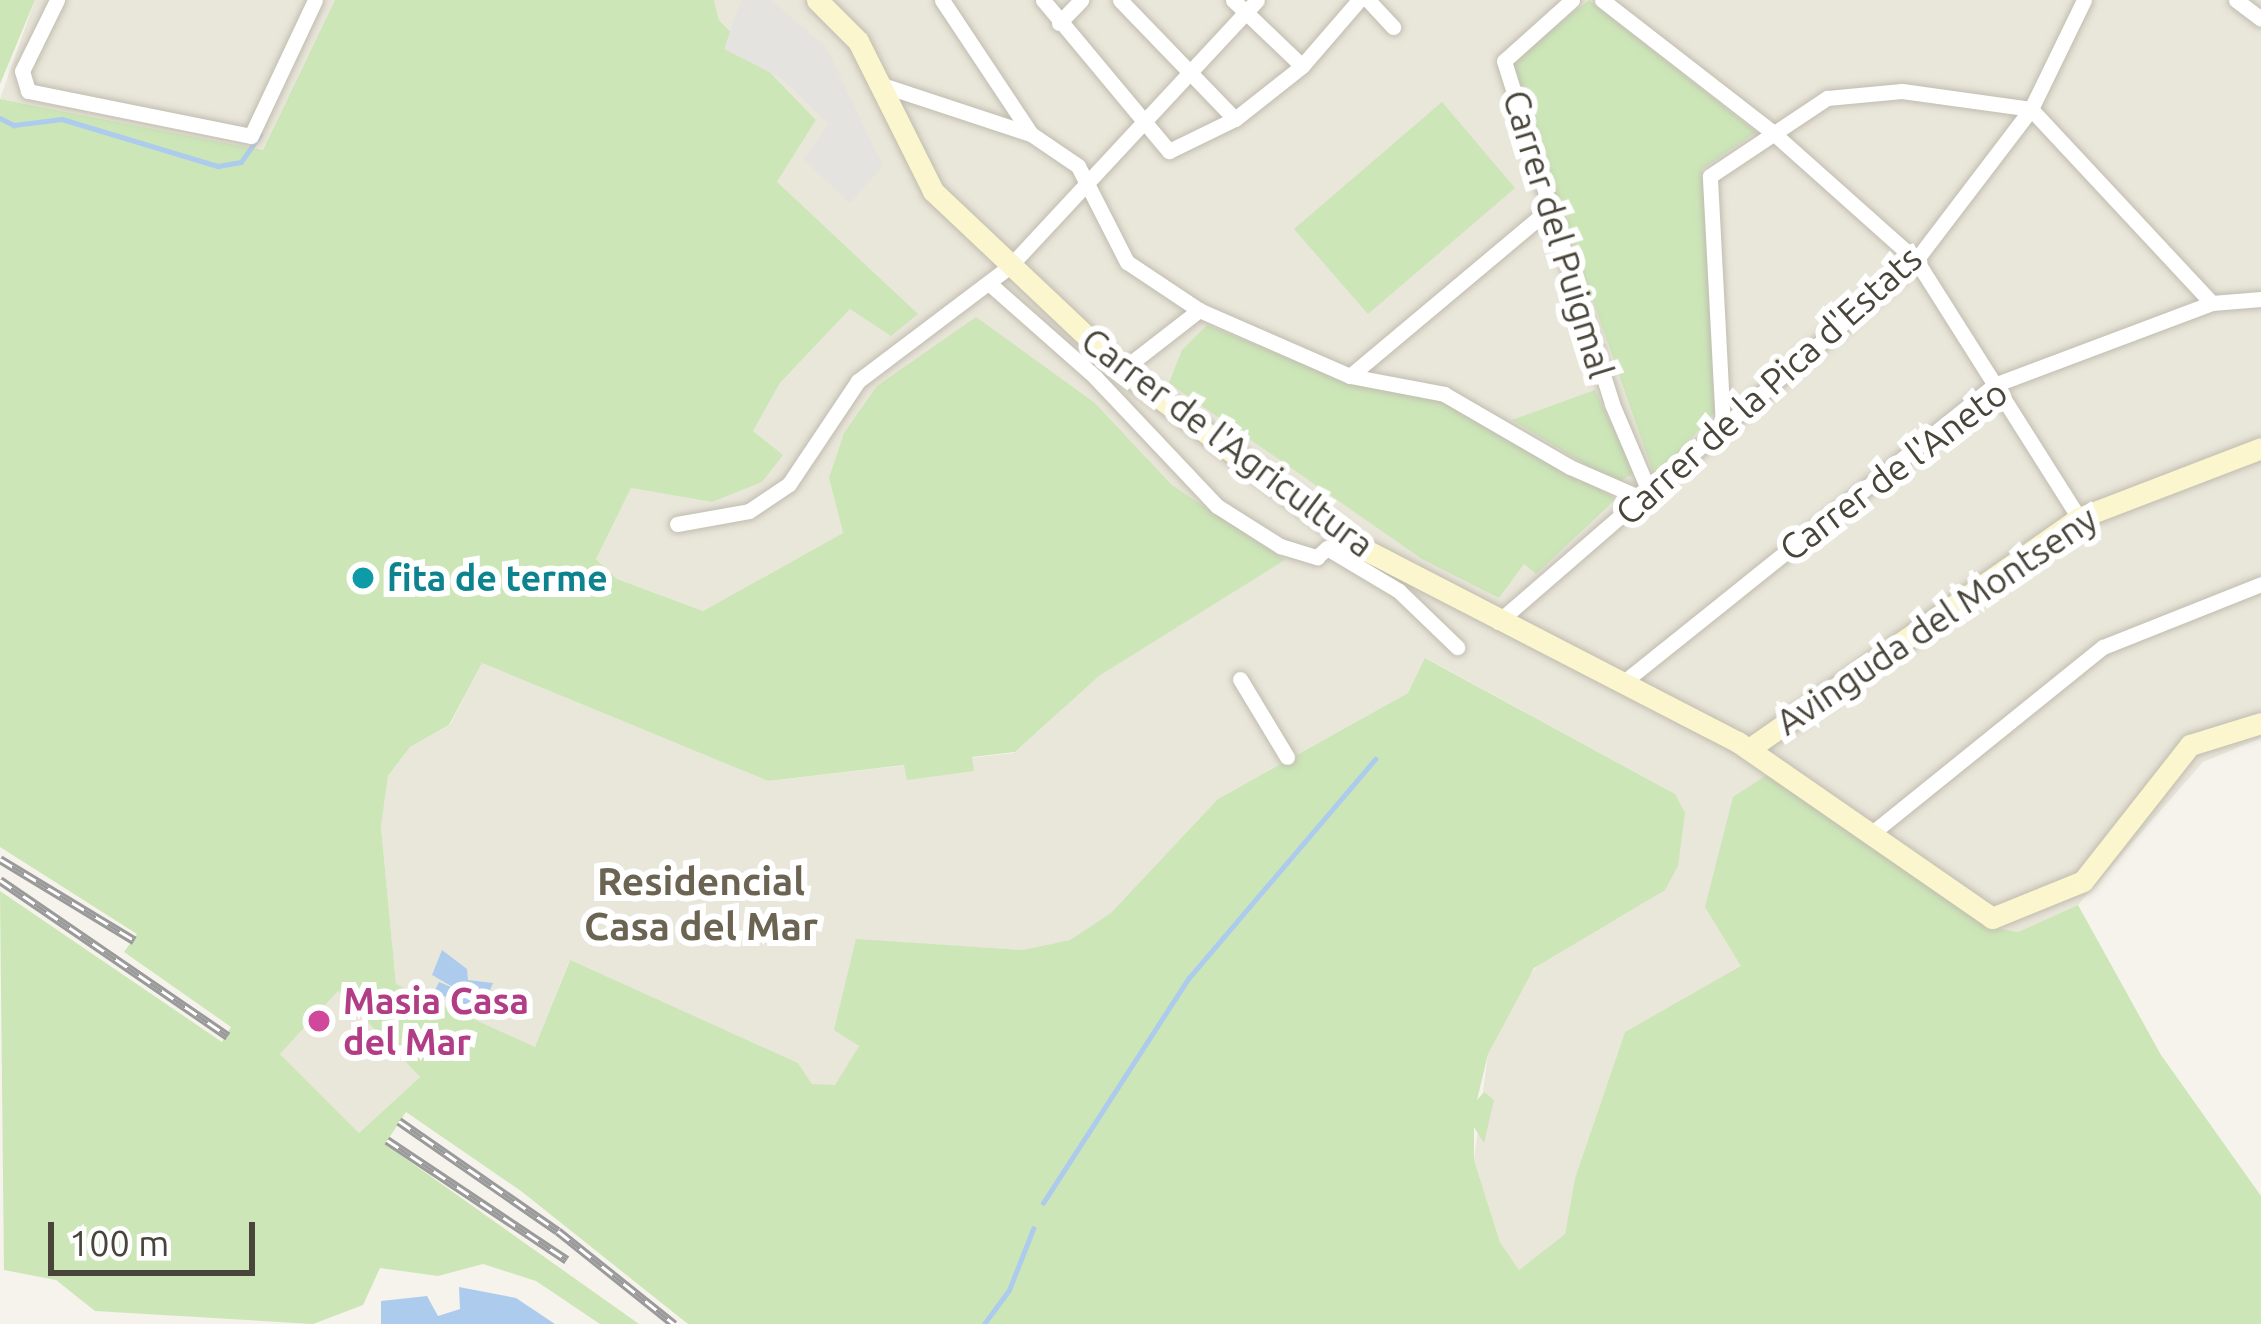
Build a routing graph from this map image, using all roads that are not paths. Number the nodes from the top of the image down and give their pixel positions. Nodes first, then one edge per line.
1 (57, 0) edge
2 (315, 0) edge
3 (817, 0) edge
4 (942, 0) edge
5 (1043, 0) edge
6 (1081, 0) edge
7 (1120, 0) edge
8 (1364, 0) edge
9 (1572, 0) edge
10 (1602, 0) edge
11 (2084, 0) edge
12 (2236, 0) edge
13 (1245, 4) edge
14 (2261, 19) edge
15 (1059, 23) junction
16 (1393, 27) dead end
17 (1302, 66) junction
18 (1192, 75) junction
19 (873, 82) junction
20 (2031, 109) junction
21 (1235, 119) junction
22 (1142, 126) junction
23 (1771, 131) junction
24 (1031, 134) junction
25 (1088, 182) junction
26 (1550, 208) junction
27 (1916, 260) junction
28 (1009, 267) junction
29 (990, 284) junction
30 (2261, 299) edge
31 (2212, 303) junction
32 (1199, 310) junction
33 (1122, 370) junction
34 (1350, 376) junction
35 (1994, 385) junction
36 (1724, 427) junction
37 (2261, 448) edge
38 (1645, 494) junction
39 (2079, 518) junction
40 (677, 524) dead end
41 (2261, 584) edge
42 (1498, 622) junction
43 (1457, 647) dead end
44 (1240, 679) dead end
45 (1625, 681) junction
46 (2261, 723) edge
47 (1749, 749) junction
48 (1287, 757) dead end
49 (1871, 834) junction

1 - 2 street
3 - 19 street, Carrer de l'Agricultura
4 - 24 street
5 - 15 street
6 - 15 street
7 - 18 street
8 - 16 street
8 - 17 street
9 - 26 street, Carrer del Puigmal
10 - 23 street
11 - 20 street, Carrer de la Pica d'Estats
12 - 14 street
13 - 17 street
13 - 18 street
15 - 22 street
17 - 21 street
18 - 21 street
18 - 22 street
19 - 24 street
19 - 28 street, Carrer de l'Agricultura
20 - 23 street
20 - 27 street, Carrer de la Pica d'Estats
20 - 31 street
21 - 22 street
22 - 25 street
23 - 27 street
23 - 36 street
24 - 25 street
25 - 28 street
25 - 32 street
26 - 34 street
26 - 38 street, Carrer del Puigmal
27 - 35 street
27 - 36 street, Carrer de la Pica d'Estats
28 - 29 street
28 - 33 street, Carrer de l'Agricultura
29 - 40 street
29 - 43 street
30 - 31 street, Carrer de l'Aneto
31 - 35 street, Carrer de l'Aneto
32 - 33 street
32 - 34 street
33 - 42 street, Carrer de l'Agricultura
34 - 38 street
35 - 39 street
35 - 45 street, Carrer de l'Aneto
36 - 38 street, Carrer de la Pica d'Estats
37 - 39 street, Avinguda del Montseny
38 - 42 street, Carrer de la Pica d'Estats
39 - 47 street, Avinguda del Montseny
41 - 49 street
42 - 45 street, Carrer de l'Agricultura
44 - 48 street
45 - 47 street, Carrer de l'Agricultura
46 - 49 street, Carrer de l'Agricultura
47 - 49 street, Carrer de l'Agricultura

